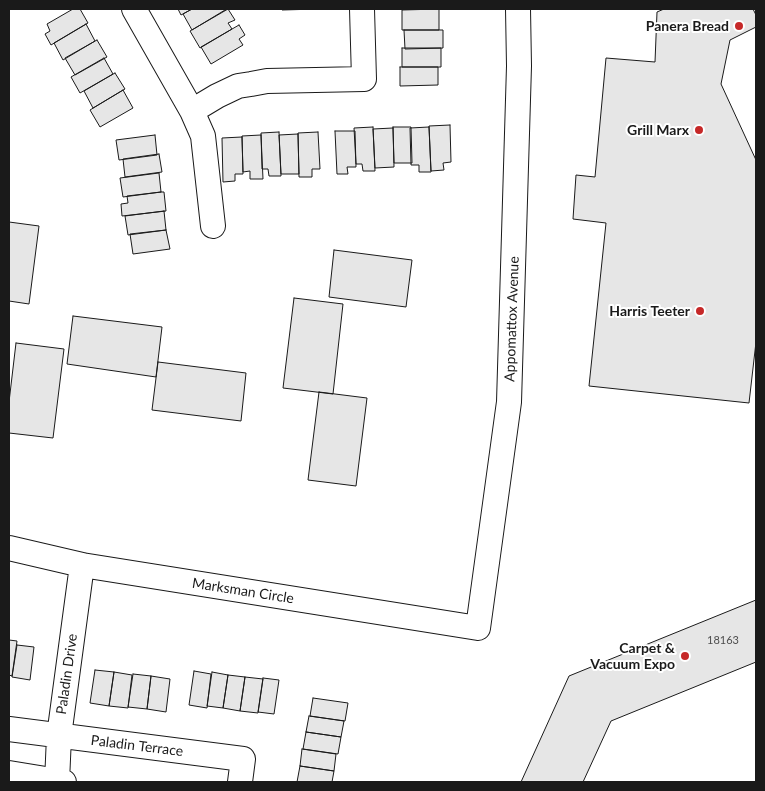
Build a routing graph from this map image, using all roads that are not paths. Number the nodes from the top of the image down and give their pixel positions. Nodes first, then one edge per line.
1 (134, 9) edge
2 (362, 9) edge
3 (518, 9) edge
4 (192, 111) junction
5 (213, 226) dead end
6 (9, 548) edge
7 (82, 565) junction
8 (478, 628) joint
9 (9, 729) edge
10 (58, 736) junction
11 (9, 773) edge
12 (59, 782) edge
13 (240, 782) edge

1 - 4 street
2 - 4 street
3 - 8 street, Appomattox Avenue
4 - 5 street
6 - 7 street, Marksman Circle
7 - 8 street, Marksman Circle
7 - 10 street, Paladin Drive
9 - 10 street, Paladin Terrace
10 - 12 street, Paladin Drive
10 - 13 street, Paladin Terrace
11 - 12 street

